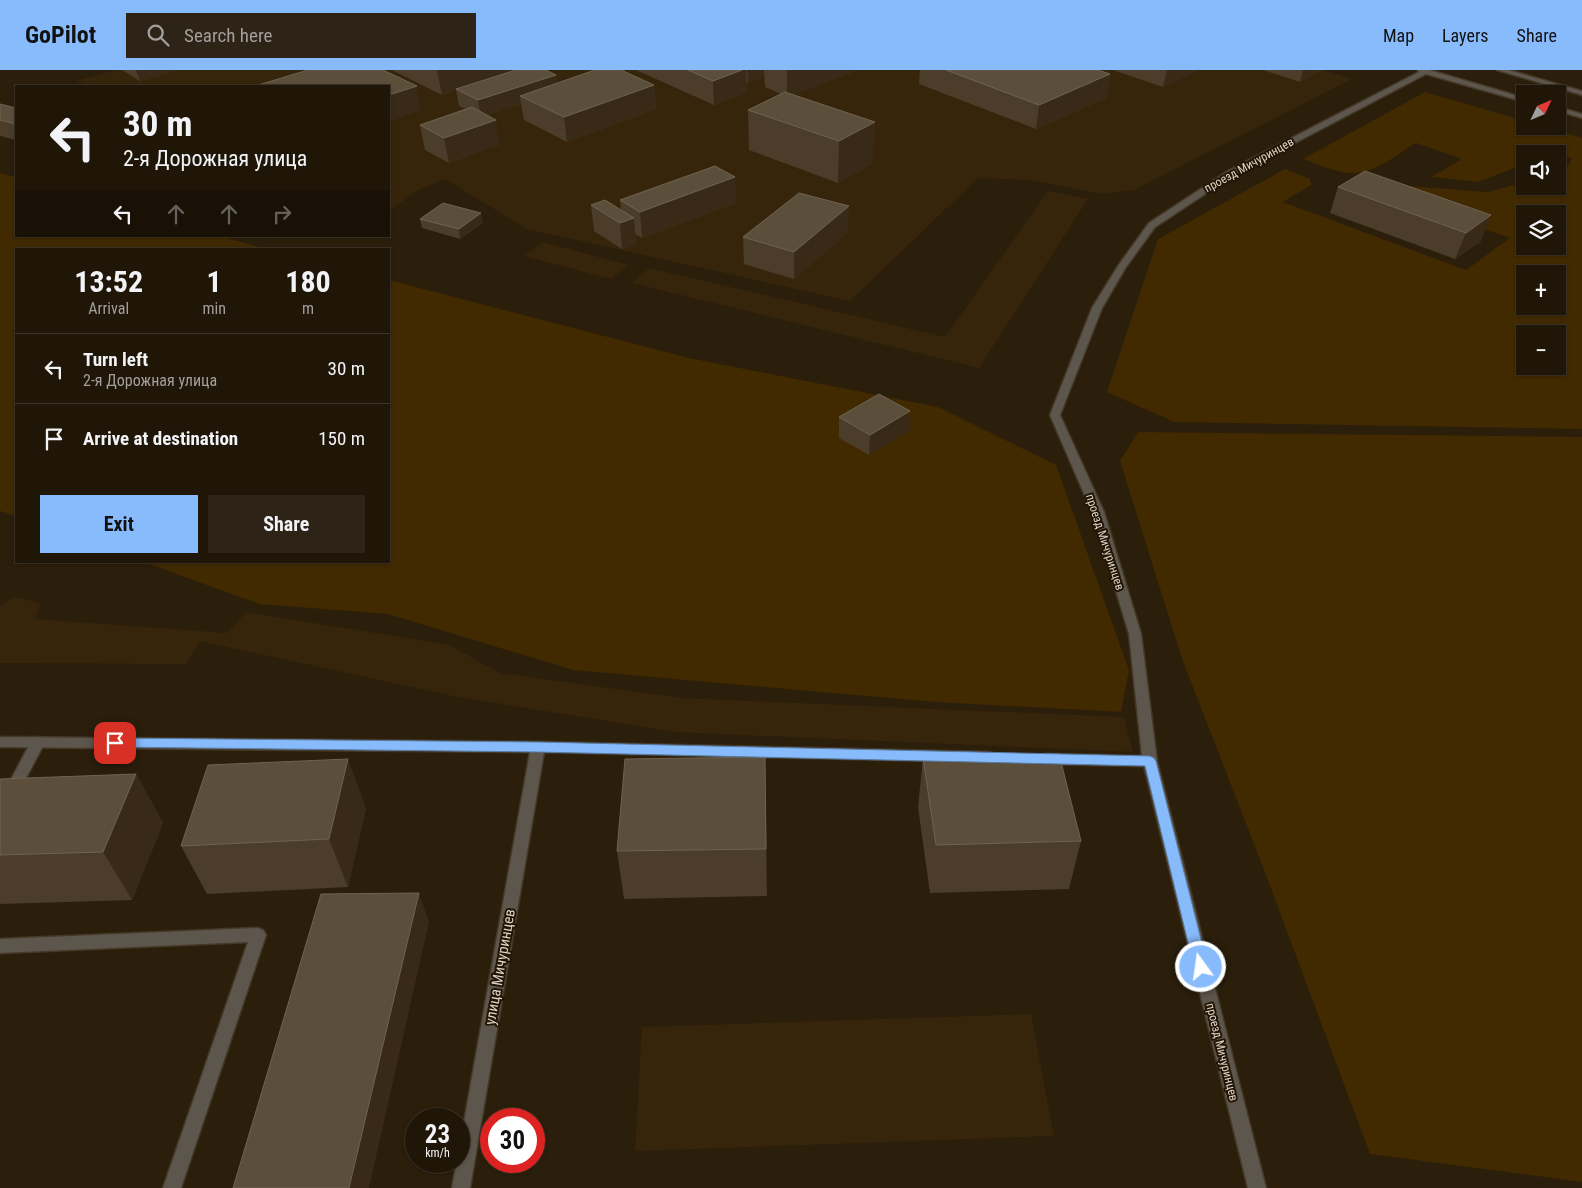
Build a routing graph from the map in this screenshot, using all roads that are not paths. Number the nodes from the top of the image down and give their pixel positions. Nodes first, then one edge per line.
1 (1425, 70) edge
2 (1500, 70) edge
3 (1582, 93) edge
4 (1516, 97) edge
5 (1566, 111) edge
6 (1582, 116) edge
7 (0, 742) edge
8 (38, 742) junction
9 (538, 747) junction
10 (1002, 758) edge
11 (1032, 758) edge
12 (1150, 761) junction
13 (0, 814) edge
14 (0, 946) edge
15 (172, 1188) edge
16 (461, 1188) edge
17 (1257, 1188) edge

1 - 4 street
1 - 12 street, проезд Мичуринцев
2 - 3 street
5 - 6 street
7 - 8 street
8 - 9 street
8 - 13 street
9 - 10 street
9 - 16 street, улица Мичуринцев
11 - 12 street
12 - 17 street, проезд Мичуринцев
14 - 15 street

